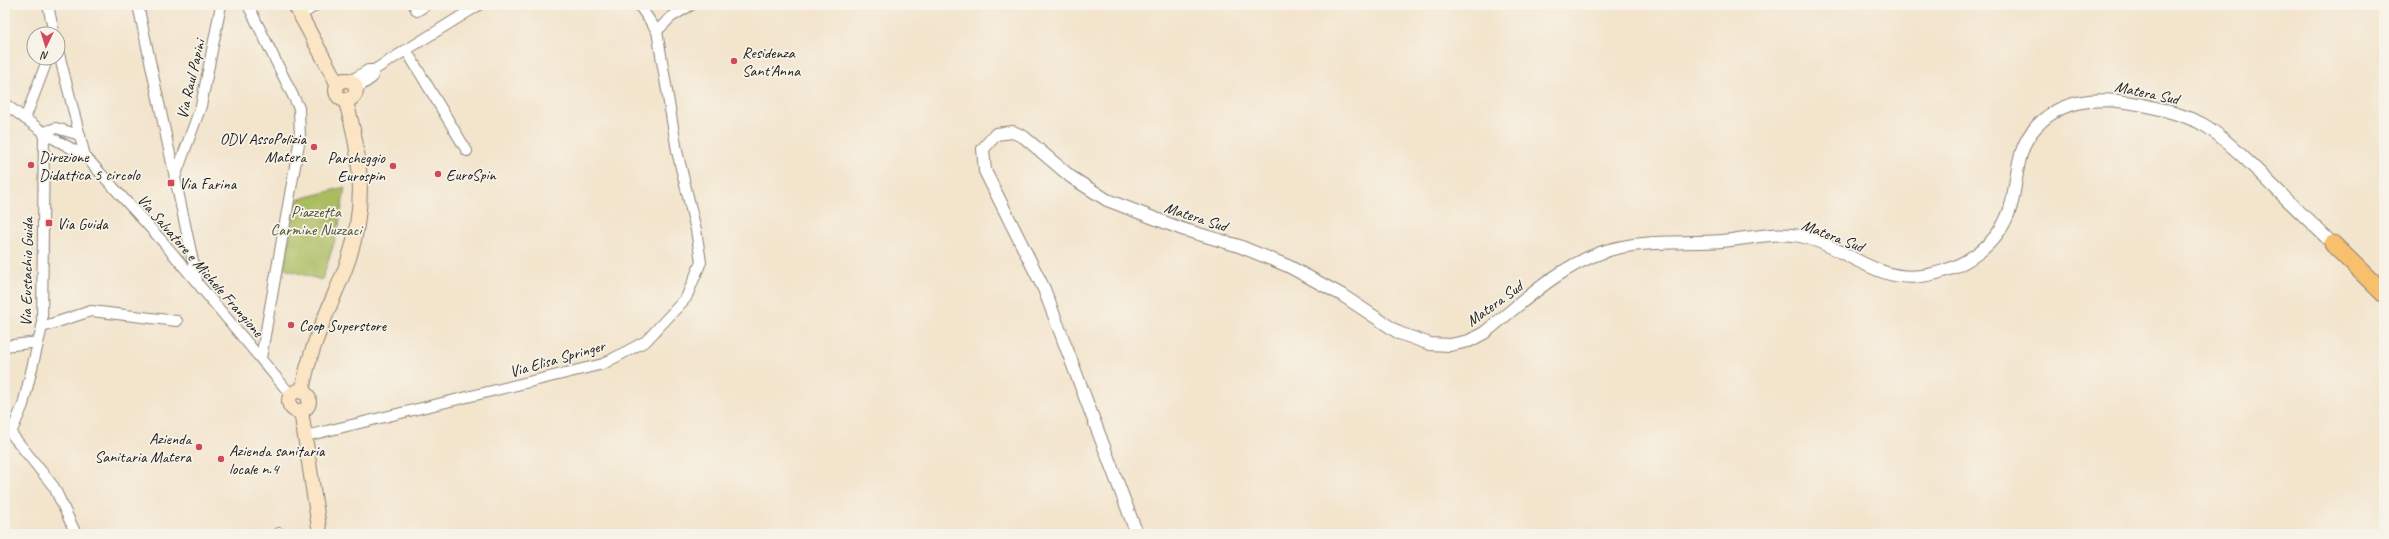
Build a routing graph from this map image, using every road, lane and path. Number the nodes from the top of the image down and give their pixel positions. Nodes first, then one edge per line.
1 (48, 5) edge
2 (138, 5) edge
3 (221, 5) edge
4 (248, 5) edge
5 (316, 5) edge
6 (426, 5) edge
7 (479, 5) edge
8 (639, 5) edge
9 (690, 5) edge
10 (416, 8) edge
11 (298, 10) edge
12 (52, 26) edge
13 (657, 31) junction
14 (406, 50) junction
15 (45, 66) edge
16 (62, 66) edge
17 (348, 85) junction
18 (5, 104) edge
19 (25, 119) junction
20 (44, 132) junction
21 (80, 135) junction
22 (467, 152) dead end
23 (85, 156) junction
24 (174, 180) junction
25 (2333, 244) joint
26 (197, 282) junction
27 (2384, 294) edge
28 (176, 321) dead end
29 (42, 327) junction
30 (38, 342) junction
31 (5, 346) edge
32 (261, 358) junction
33 (296, 393) junction
34 (7, 430) edge
35 (306, 436) junction
36 (76, 534) edge
37 (320, 534) edge
38 (1136, 534) edge

1 - 12 street
2 - 24 street
3 - 24 street, Via Raul Papini
4 - 32 street
5 - 11 street
6 - 10 street
7 - 14 street
8 - 13 street, Via Elisa Springer
9 - 13 street
11 - 17 main road
13 - 35 street, Via Elisa Springer
14 - 17 street
14 - 22 street
15 - 19 street
16 - 21 street
17 - 33 main road
18 - 19 street, Via Salvatore e Michele Frangione
19 - 20 street, Via Salvatore e Michele Frangione
20 - 21 street
20 - 23 street, Via Salvatore e Michele Frangione
20 - 29 street, Via Eustachio Guida
21 - 23 street
23 - 26 street, Via Salvatore e Michele Frangione
24 - 26 street
25 - 27 highway
25 - 38 street, Matera Sud
26 - 32 street, Via Salvatore e Michele Frangione
28 - 29 street
29 - 30 street, Via Eustachio Guida
30 - 31 street
30 - 34 street, Via Eustachio Guida
32 - 33 street, Via Salvatore e Michele Frangione
33 - 35 main road
34 - 36 street
35 - 37 main road

